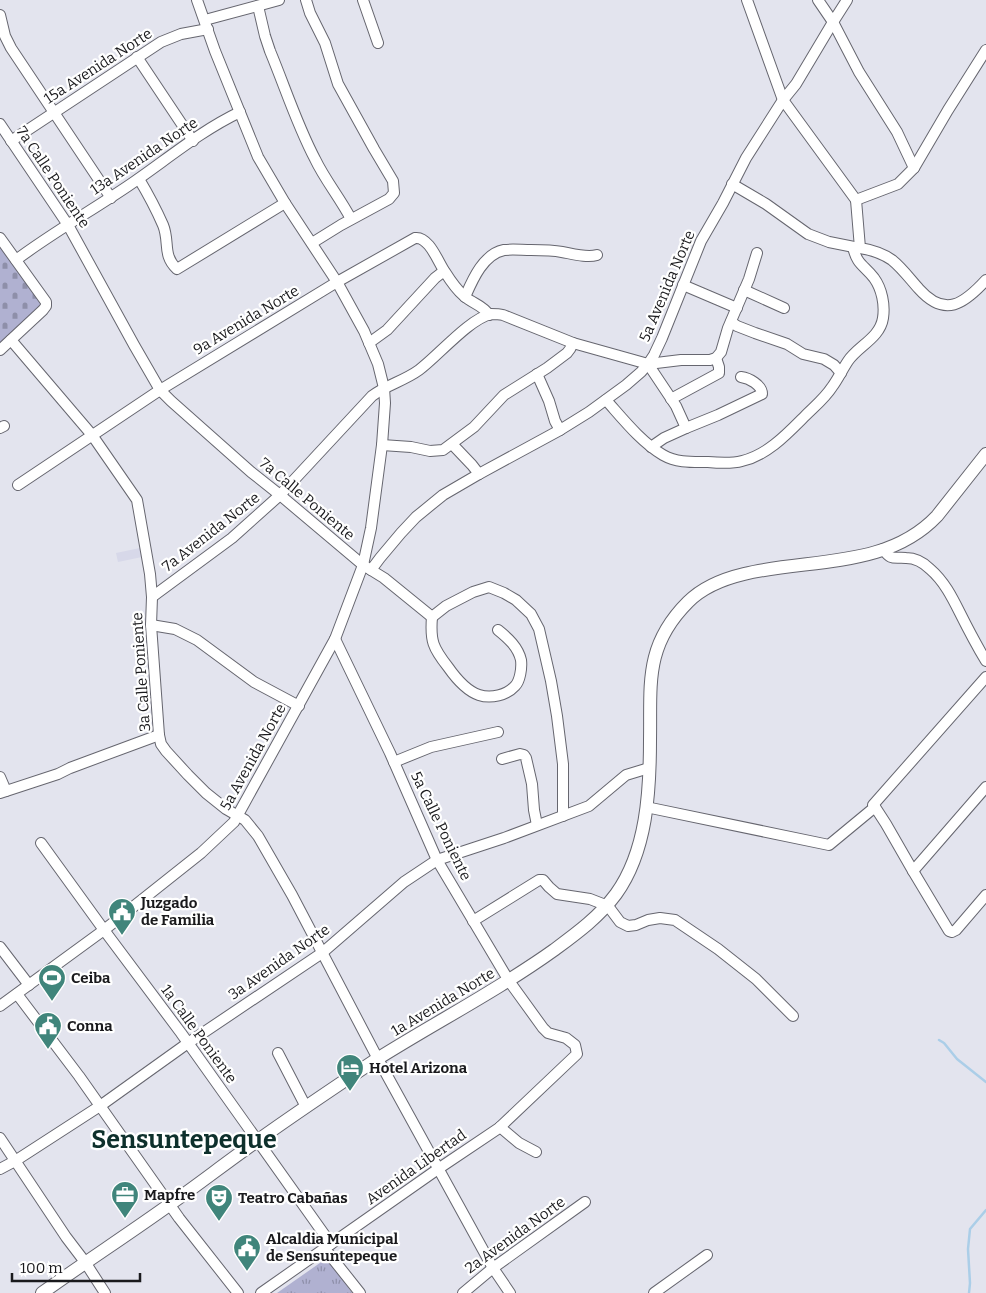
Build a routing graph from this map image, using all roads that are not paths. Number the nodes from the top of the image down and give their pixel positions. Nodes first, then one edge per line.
1 (197, 0) edge
2 (280, 0) edge
3 (306, 0) edge
4 (363, 0) edge
5 (747, 0) edge
6 (818, 0) edge
7 (847, 0) edge
8 (258, 6) junction
9 (0, 15) edge
10 (833, 22) junction
11 (206, 25) junction
12 (378, 43) dead end
13 (986, 50) edge
14 (137, 57) junction
15 (783, 100) junction
16 (54, 112) junction
17 (240, 112) junction
18 (0, 124) edge
19 (12, 141) junction
20 (193, 141) junction
21 (914, 168) junction
22 (139, 179) junction
23 (732, 184) junction
24 (111, 198) junction
25 (856, 200) junction
26 (284, 203) junction
27 (351, 219) junction
28 (68, 225) junction
29 (0, 238) edge
30 (312, 243) junction
31 (856, 248) junction
32 (758, 253) dead end
33 (597, 254) dead end
34 (16, 260) junction
35 (444, 271) junction
36 (986, 280) edge
37 (338, 282) junction
38 (683, 285) junction
39 (744, 290) junction
40 (465, 297) junction
41 (737, 308) junction
42 (784, 308) dead end
43 (489, 315) junction
44 (731, 322) junction
45 (11, 340) junction
46 (573, 342) junction
47 (369, 343) junction
48 (0, 350) edge
49 (716, 358) junction
50 (648, 364) junction
51 (841, 373) junction
52 (537, 374) junction
53 (741, 377) dead end
54 (384, 388) junction
55 (160, 390) junction
56 (671, 399) junction
57 (606, 400) junction
58 (686, 428) junction
59 (560, 430) junction
60 (92, 435) junction
61 (452, 444) junction
62 (382, 445) junction
63 (651, 447) junction
64 (986, 454) edge
65 (478, 474) junction
66 (18, 485) dead end
67 (280, 495) junction
68 (883, 549) junction
69 (367, 568) junction
70 (152, 597) junction
71 (432, 617) junction
72 (151, 625) junction
73 (498, 630) dead end
74 (336, 639) junction
75 (986, 661) edge
76 (986, 677) edge
77 (299, 706) junction
78 (498, 732) dead end
79 (159, 735) junction
80 (502, 759) dead end
81 (394, 762) junction
82 (650, 768) junction
83 (0, 777) edge
84 (986, 787) edge
85 (3, 792) edge
86 (646, 807) junction
87 (875, 807) junction
88 (238, 815) junction
89 (564, 816) junction
90 (538, 825) junction
91 (42, 843) dead end
92 (437, 860) junction
93 (913, 871) junction
94 (986, 895) edge
95 (608, 906) junction
96 (473, 921) junction
97 (104, 930) junction
98 (0, 947) edge
99 (322, 953) junction
100 (509, 982) junction
101 (29, 985) junction
102 (17, 994) junction
103 (0, 1006) edge
104 (793, 1016) dead end
105 (188, 1043) junction
106 (278, 1053) dead end
107 (577, 1054) joint
108 (378, 1059) junction
109 (100, 1106) junction
110 (306, 1107) junction
111 (500, 1127) junction
112 (0, 1138) edge
113 (257, 1141) junction
114 (536, 1152) dead end
115 (15, 1161) junction
116 (0, 1169) edge
117 (438, 1169) junction
118 (585, 1202) dead end
119 (170, 1205) junction
120 (328, 1246) junction
121 (707, 1254) dead end
122 (85, 1262) junction
123 (493, 1268) junction
124 (42, 1293) edge
125 (105, 1293) edge
126 (238, 1293) edge
127 (261, 1293) edge
128 (360, 1293) edge
129 (463, 1293) edge
130 (510, 1293) edge
131 (654, 1293) edge

1 - 11 street
2 - 8 street, 15a Avenida Norte
3 - 27 street
4 - 12 street
5 - 15 street
6 - 10 street
7 - 10 street, 5a Avenida Norte
8 - 11 street, 15a Avenida Norte
8 - 27 street
9 - 16 street
10 - 15 street, 5a Avenida Norte
10 - 21 street
11 - 14 street, 15a Avenida Norte
11 - 17 street
13 - 21 street
14 - 16 street, 15a Avenida Norte
14 - 20 street
15 - 23 street, 5a Avenida Norte
15 - 25 street
16 - 19 street, 15a Avenida Norte
16 - 24 street
17 - 20 street, 13a Avenida Norte
17 - 26 street
18 - 19 street, 7a Calle Poniente
19 - 28 street, 7a Calle Poniente
20 - 22 street, 13a Avenida Norte
21 - 25 street
22 - 24 street, 13a Avenida Norte
22 - 26 street
23 - 31 street
23 - 38 street, 5a Avenida Norte
24 - 28 street, 13a Avenida Norte
25 - 31 street
26 - 30 street
27 - 30 street
28 - 34 street, 13a Avenida Norte
28 - 55 street, 7a Calle Poniente
29 - 34 street
30 - 37 street
31 - 36 street
31 - 51 street
32 - 39 street
33 - 40 street
34 - 45 street
35 - 37 street, 9a Avenida Norte
35 - 40 street
35 - 47 street
37 - 47 street
37 - 55 street, 9a Avenida Norte
38 - 41 street
38 - 50 street, 5a Avenida Norte
39 - 41 street
39 - 42 street
40 - 43 street
41 - 44 street
43 - 46 street
43 - 54 street, 7a Avenida Norte
44 - 49 street
44 - 51 street
45 - 48 street
45 - 60 street, 3a Calle Poniente
46 - 50 street
46 - 52 street
47 - 54 street
49 - 50 street
49 - 56 street
50 - 56 street
50 - 57 street, 5a Avenida Norte
51 - 63 street
52 - 59 street
52 - 61 street
53 - 58 street
54 - 62 street
54 - 67 street, 7a Avenida Norte
55 - 60 street, 9a Avenida Norte
55 - 67 street, 7a Calle Poniente
56 - 58 street
57 - 59 street, 5a Avenida Norte
57 - 63 street
58 - 63 street
59 - 65 street, 5a Avenida Norte
60 - 66 street, 9a Avenida Norte
60 - 70 street, 3a Calle Poniente
61 - 62 street
61 - 65 street
62 - 69 street
64 - 68 main road, 1a Avenida Norte
65 - 69 street, 5a Avenida Norte
67 - 69 street, 7a Calle Poniente
67 - 70 street, 7a Avenida Norte
68 - 75 street
68 - 82 main road, 1a Avenida Norte
69 - 71 street, 7a Calle Poniente
69 - 74 street, 5a Avenida Norte
70 - 72 street, 3a Calle Poniente
71 - 73 street
71 - 89 street
72 - 77 street
72 - 79 street, 3a Calle Poniente
74 - 77 street, 5a Avenida Norte
74 - 81 street, 5a Calle Poniente
76 - 87 street
77 - 88 street, 5a Avenida Norte
78 - 81 street
79 - 85 street
79 - 88 street, 3a Calle Poniente
80 - 90 street
81 - 92 street, 5a Calle Poniente
82 - 86 main road, 1a Avenida Norte
82 - 89 street
83 - 85 street
84 - 93 street
86 - 87 street
86 - 95 main road, 1a Avenida Norte
87 - 93 street
88 - 97 street, 5a Avenida Norte
88 - 99 street, 3a Calle Poniente
89 - 90 street, 3a Avenida Norte
90 - 92 street, 3a Avenida Norte
91 - 97 street, 1a Calle Poniente
92 - 96 street, 5a Calle Poniente
92 - 99 street, 3a Avenida Norte
93 - 94 street
95 - 96 street
95 - 100 main road, 1a Avenida Norte
95 - 104 street
96 - 100 street, 5a Calle Poniente
97 - 101 street, 5a Avenida Norte
97 - 105 street, 1a Calle Poniente
98 - 101 street
99 - 105 street, 3a Avenida Norte
99 - 108 street, 3a Calle Poniente
100 - 107 street, 5a Calle Poniente
100 - 108 main road, 1a Avenida Norte
101 - 102 street, 5a Avenida Norte
102 - 103 street, 5a Avenida Norte
102 - 109 street
105 - 109 street, 3a Avenida Norte
105 - 113 street, 1a Calle Poniente
106 - 110 street
107 - 111 street, Avenida Libertad
108 - 110 main road, 1a Avenida Norte
108 - 117 street, 3a Calle Poniente
109 - 115 street, 3a Avenida Norte
109 - 119 street
110 - 113 main road, 1a Avenida Norte
111 - 114 street
111 - 117 street, Avenida Libertad
112 - 115 street
113 - 119 main road, 1a Avenida Norte
113 - 120 street, 1a Calle Poniente
115 - 116 street, 3a Avenida Norte
115 - 122 street
117 - 120 street, Avenida Libertad
117 - 123 street, 3a Calle Poniente
118 - 123 street, 2a Avenida Norte
119 - 122 main road, 1a Avenida Norte
119 - 126 street
120 - 127 street, Avenida Libertad
120 - 128 street, 1a Calle Poniente
121 - 131 street
122 - 124 main road, 1a Avenida Norte
122 - 125 street
123 - 129 street, 2a Avenida Norte
123 - 130 street, 3a Calle Poniente

